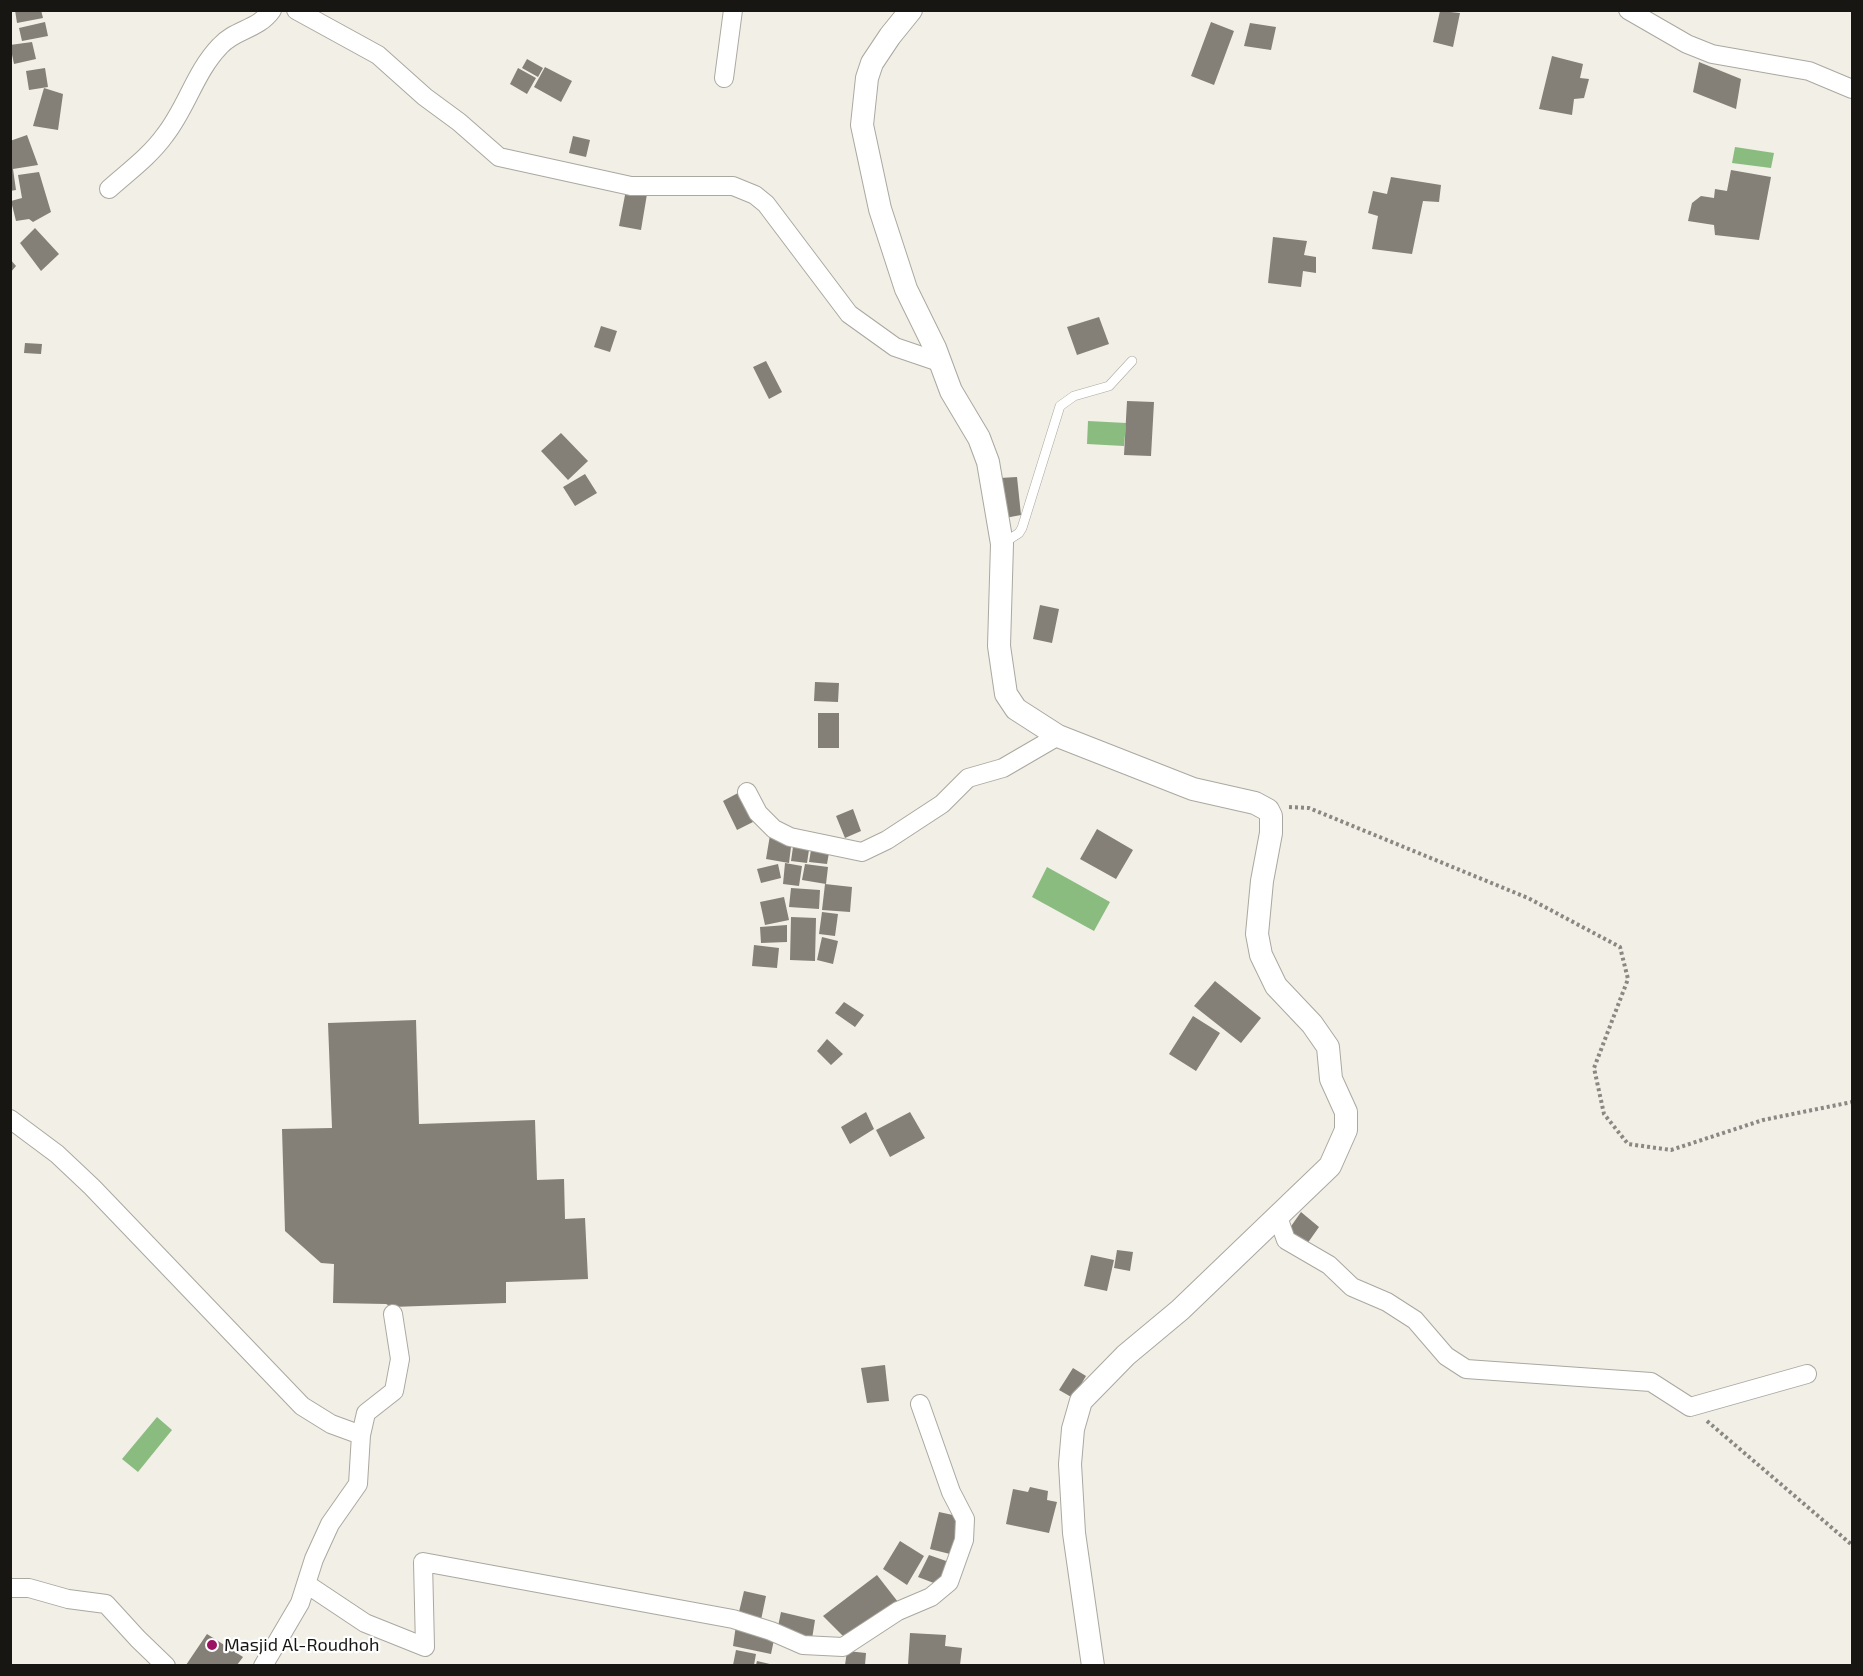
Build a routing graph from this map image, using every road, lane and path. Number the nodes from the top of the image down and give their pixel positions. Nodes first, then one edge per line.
1 (272, 10) edge
2 (296, 10) edge
3 (733, 10) edge
4 (911, 10) edge
5 (1628, 10) edge
6 (724, 78) dead end
7 (1852, 88) edge
8 (109, 189) dead end
9 (1132, 361) dead end
10 (942, 363) junction
11 (1002, 544) junction
12 (1058, 736) junction
13 (747, 792) dead end
14 (1271, 816) junction
15 (1852, 1102) edge
16 (10, 1119) edge
17 (1278, 1216) junction
18 (393, 1314) dead end
19 (1807, 1374) dead end
20 (920, 1404) dead end
21 (1690, 1407) junction
22 (361, 1435) junction
23 (1852, 1545) edge
24 (308, 1584) junction
25 (10, 1588) edge
26 (166, 1665) edge
27 (263, 1665) edge
28 (1093, 1665) edge

1 - 8 street
2 - 10 street
3 - 6 street
4 - 10 street
5 - 7 street
9 - 11 lane
10 - 11 street
11 - 12 street
12 - 13 street
12 - 14 street
14 - 15 path
14 - 17 street
16 - 22 street
17 - 21 street
17 - 28 street
18 - 22 street
19 - 21 street
20 - 24 street
21 - 23 path
22 - 24 street
24 - 27 street
25 - 26 street

